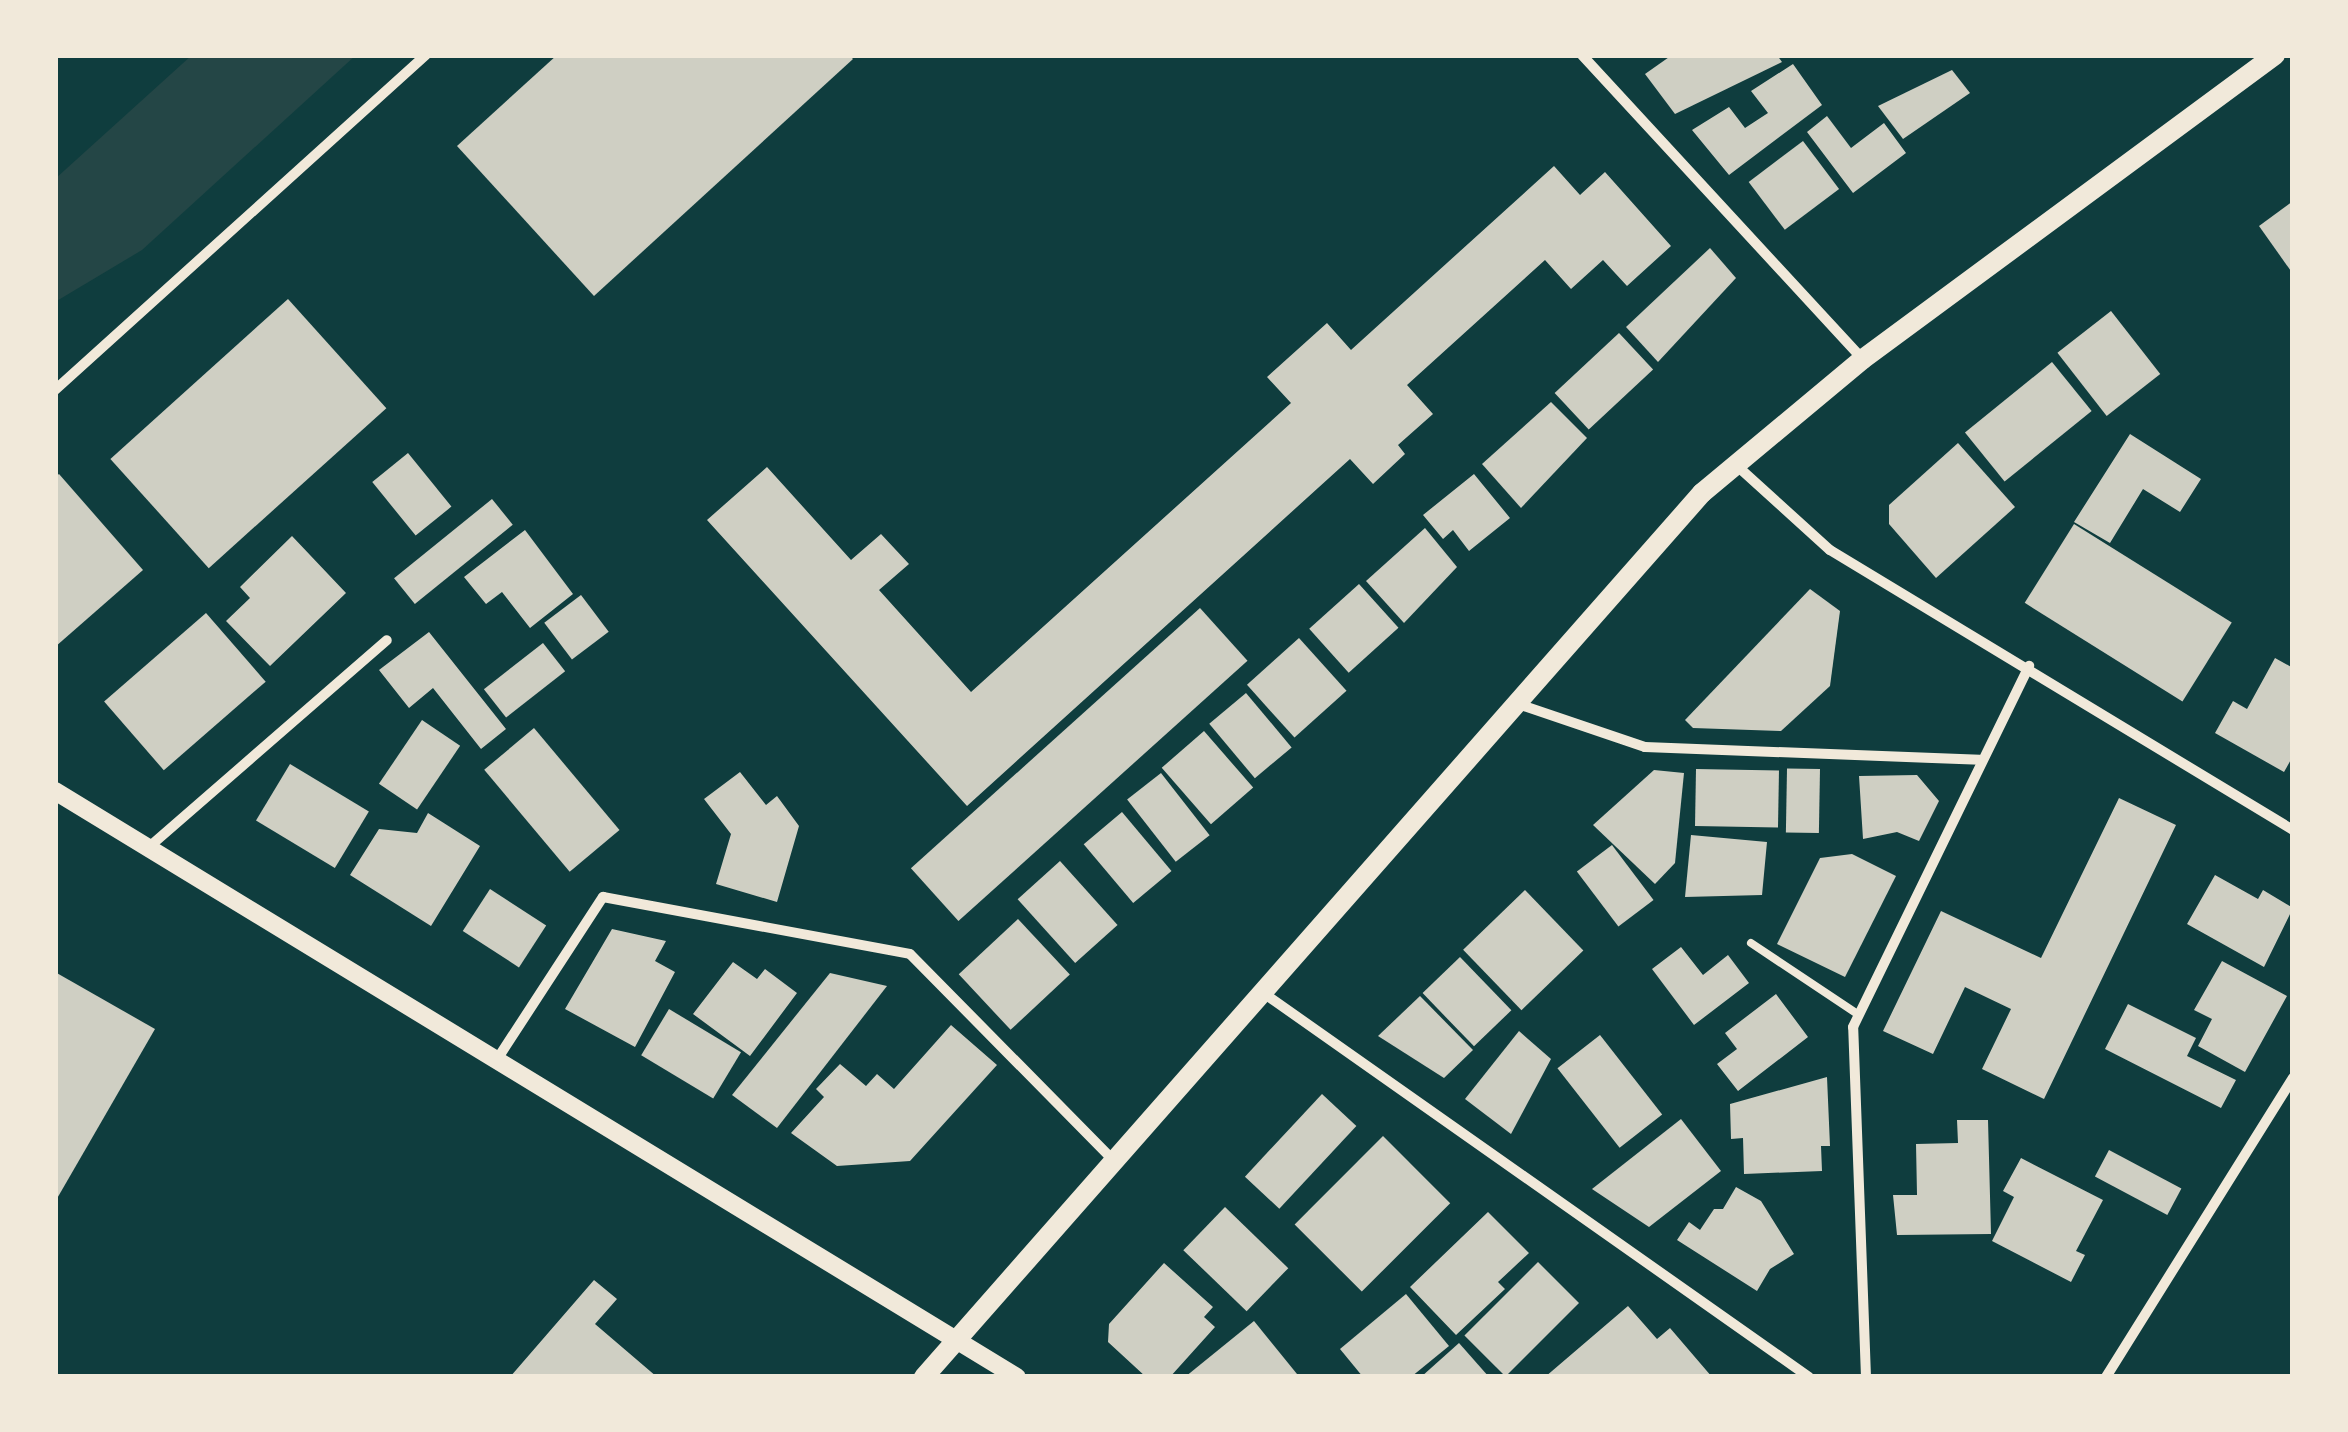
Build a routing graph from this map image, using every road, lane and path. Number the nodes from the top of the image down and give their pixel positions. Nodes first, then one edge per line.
1 (426, 55) edge
2 (1582, 55) edge
3 (2275, 55) edge
4 (1863, 360) junction
5 (55, 390) edge
6 (1734, 464) junction
7 (387, 640) dead end
8 (2029, 666) junction
9 (1516, 703) junction
10 (1980, 760) junction
11 (55, 791) edge
12 (2293, 830) edge
13 (149, 846) junction
14 (1751, 944) dead end
15 (1262, 992) junction
16 (1859, 1015) junction
17 (495, 1062) junction
18 (2293, 1078) edge
19 (1114, 1161) junction
20 (959, 1338) junction
21 (924, 1377) edge
22 (1017, 1377) edge
23 (1809, 1377) edge
24 (1866, 1377) edge
25 (2106, 1377) edge

1 - 5 street
2 - 4 street
3 - 4 main road
4 - 6 main road
6 - 8 street
6 - 9 main road
7 - 13 street
8 - 10 street
8 - 12 street
9 - 10 street
9 - 15 main road
10 - 16 street
11 - 13 street
13 - 17 street
14 - 16 lane
15 - 19 main road
15 - 23 street
16 - 24 street
17 - 19 street
17 - 20 street
18 - 25 street
19 - 20 main road
20 - 21 main road
20 - 22 street

